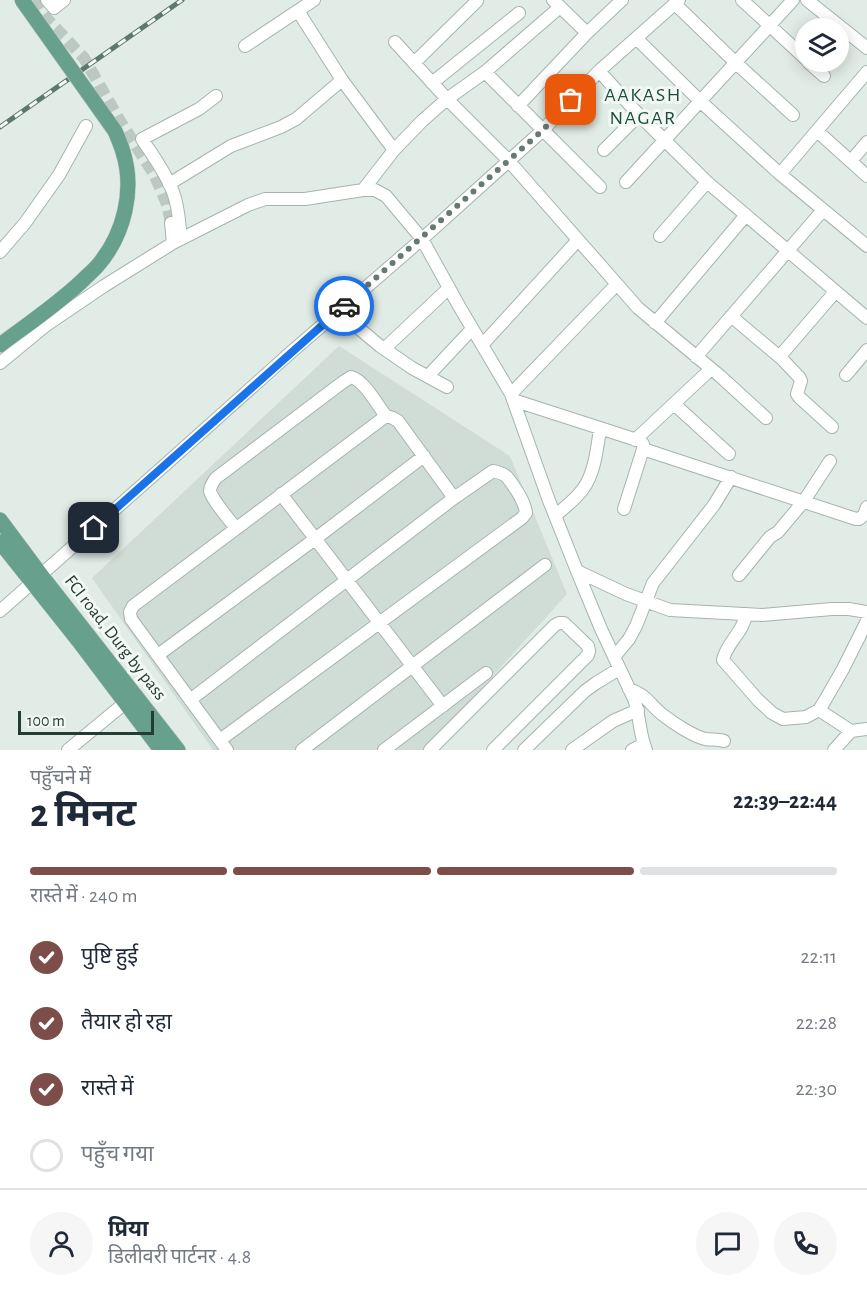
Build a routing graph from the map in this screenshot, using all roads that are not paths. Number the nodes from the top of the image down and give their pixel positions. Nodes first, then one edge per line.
1 (21, 0) edge
2 (47, 0) edge
3 (64, 0) edge
4 (314, 0) edge
5 (622, 0) edge
6 (742, 0) edge
7 (793, 0) edge
8 (807, 0) edge
9 (477, 1) edge
10 (555, 2) edge
11 (677, 2) edge
12 (298, 11) junction
13 (519, 13) dead end
14 (770, 26) junction
15 (587, 33) junction
16 (636, 38) junction
17 (394, 42) dead end
18 (245, 46) dead end
19 (867, 48) edge
20 (795, 49) edge
21 (414, 63) junction
22 (736, 63) junction
23 (598, 71) junction
24 (485, 72) junction
25 (820, 72) edge
26 (867, 72) edge
27 (824, 76) dead end
28 (342, 80) junction
29 (432, 82) junction
30 (216, 96) dead end
31 (447, 99) junction
32 (700, 101) junction
33 (518, 106) junction
34 (639, 115) junction
35 (793, 115) dead end
36 (86, 126) dead end
37 (543, 130) junction
38 (817, 131) junction
39 (664, 140) junction
40 (867, 142) edge
41 (394, 150) junction
42 (604, 150) dead end
43 (508, 160) junction
44 (851, 161) junction
45 (780, 174) junction
46 (867, 176) edge
47 (626, 182) dead end
48 (707, 182) junction
49 (170, 184) junction
50 (600, 187) dead end
51 (363, 190) junction
52 (823, 210) junction
53 (746, 215) junction
54 (171, 223) tunnel mouth
55 (660, 236) dead end
56 (422, 239) junction
57 (578, 240) junction
58 (177, 241) junction
59 (867, 246) edge
60 (788, 251) junction
61 (0, 252) edge
62 (616, 285) junction
63 (449, 288) junction
64 (835, 292) junction
65 (338, 311) junction
66 (731, 316) junction
67 (867, 318) edge
68 (655, 323) junction
69 (472, 329) junction
70 (0, 345) edge
71 (482, 345) junction
72 (384, 349) junction
73 (867, 350) edge
74 (696, 357) junction
75 (782, 359) junction
76 (0, 363) edge
77 (711, 369) junction
78 (846, 375) dead end
79 (428, 376) junction
80 (447, 387) dead end
81 (512, 397) junction
82 (674, 404) junction
83 (386, 416) junction
84 (766, 418) dead end
85 (832, 427) dead end
86 (600, 429) junction
87 (639, 445) junction
88 (729, 454) dead end
89 (424, 456) junction
90 (830, 461) dead end
91 (731, 477) junction
92 (281, 494) junction
93 (454, 498) junction
94 (804, 501) junction
95 (624, 509) dead end
96 (867, 509) edge
97 (555, 516) junction
98 (0, 520) edge
99 (236, 528) junction
100 (315, 539) junction
101 (0, 542) edge
102 (545, 565) dead end
103 (577, 571) junction
104 (740, 575) dead end
105 (37, 579) junction
106 (347, 580) junction
107 (645, 602) junction
108 (0, 611) edge
109 (867, 612) edge
110 (746, 614) junction
111 (867, 621) edge
112 (379, 623) junction
113 (158, 656) junction
114 (617, 663) junction
115 (413, 666) junction
116 (486, 673) dead end
117 (629, 689) junction
118 (130, 699) junction
119 (190, 700) junction
120 (443, 706) junction
121 (656, 710) junction
122 (819, 710) junction
123 (638, 712) junction
124 (867, 729) edge
125 (852, 731) junction
126 (724, 741) dead end
127 (225, 747) edge
128 (640, 748) edge
129 (68, 750) edge
130 (161, 750) edge
131 (178, 750) edge
132 (302, 750) edge
133 (384, 750) edge
134 (430, 750) edge
135 (493, 750) edge
136 (524, 750) edge
137 (572, 750) edge
138 (834, 750) edge

1 - 70 main road, bridge
2 - 3 street
4 - 12 street
5 - 15 street
6 - 14 street
7 - 14 street
8 - 19 street
9 - 21 street
10 - 15 street
10 - 24 street
11 - 16 street
11 - 22 street
12 - 18 street
12 - 28 street
13 - 29 street
14 - 20 street
14 - 22 street
15 - 33 street
16 - 23 street
16 - 32 street
17 - 21 street
21 - 29 street
22 - 32 street
22 - 35 street
23 - 34 street
23 - 37 street
24 - 31 street
24 - 33 street
25 - 27 street
26 - 38 street
28 - 41 street
28 - 49 street
29 - 31 street
30 - 49 street
31 - 41 street
31 - 43 street
32 - 39 street
32 - 45 street
33 - 37 street
34 - 39 street
34 - 42 street
36 - 61 street
37 - 43 street
37 - 50 street
38 - 44 street
38 - 45 street
39 - 47 street
39 - 48 street
40 - 44 street
41 - 51 street
43 - 56 street
43 - 57 street
44 - 46 street
45 - 52 street
48 - 53 street
48 - 55 street
49 - 58 street
51 - 56 street
51 - 58 street
52 - 59 street
52 - 60 street
53 - 60 street
53 - 68 street
54 - 58 street
56 - 63 street
56 - 65 street
57 - 62 street
57 - 71 street
58 - 76 street
60 - 64 street
60 - 66 street
62 - 68 street
62 - 81 street
63 - 69 street
63 - 72 street
64 - 67 street
64 - 75 street
65 - 72 street
65 - 105 street
66 - 74 street
66 - 75 street
68 - 74 street
69 - 71 street
69 - 79 street
71 - 81 street
72 - 79 street
73 - 78 street
74 - 77 street
75 - 85 street
77 - 82 street
77 - 84 street
79 - 80 street
81 - 86 street
81 - 97 street
82 - 87 street
82 - 88 street
83 - 89 street
83 - 92 street
83 - 99 street
86 - 87 street
86 - 97 street
87 - 91 street
87 - 95 street
89 - 93 street
89 - 100 street
90 - 94 street
91 - 94 street
91 - 107 street
92 - 99 street
92 - 100 street
93 - 106 street
93 - 112 street
94 - 96 street
94 - 104 street
97 - 103 street
98 - 105 main road, FCI road, Durg by pass
99 - 113 street
100 - 106 street
100 - 113 street
101 - 105 main road, FCI road, Durg by pass
102 - 115 street
103 - 107 street
103 - 114 street
105 - 108 street
105 - 118 main road, FCI road, Durg by pass
106 - 112 street
106 - 119 street
107 - 110 street
107 - 114 street
109 - 110 street
110 - 122 street
111 - 122 street
112 - 115 street
112 - 127 street
113 - 119 street
114 - 117 street
114 - 136 street
115 - 120 street
115 - 132 street
116 - 120 street
117 - 121 street
117 - 123 street
118 - 129 street
118 - 130 main road, FCI road, Durg by pass
118 - 131 main road, FCI road, Durg by pass
119 - 127 street
120 - 133 street
121 - 123 street
121 - 126 street
122 - 125 street
123 - 128 street
123 - 137 street
124 - 125 street
125 - 138 street
134 - 135 street

